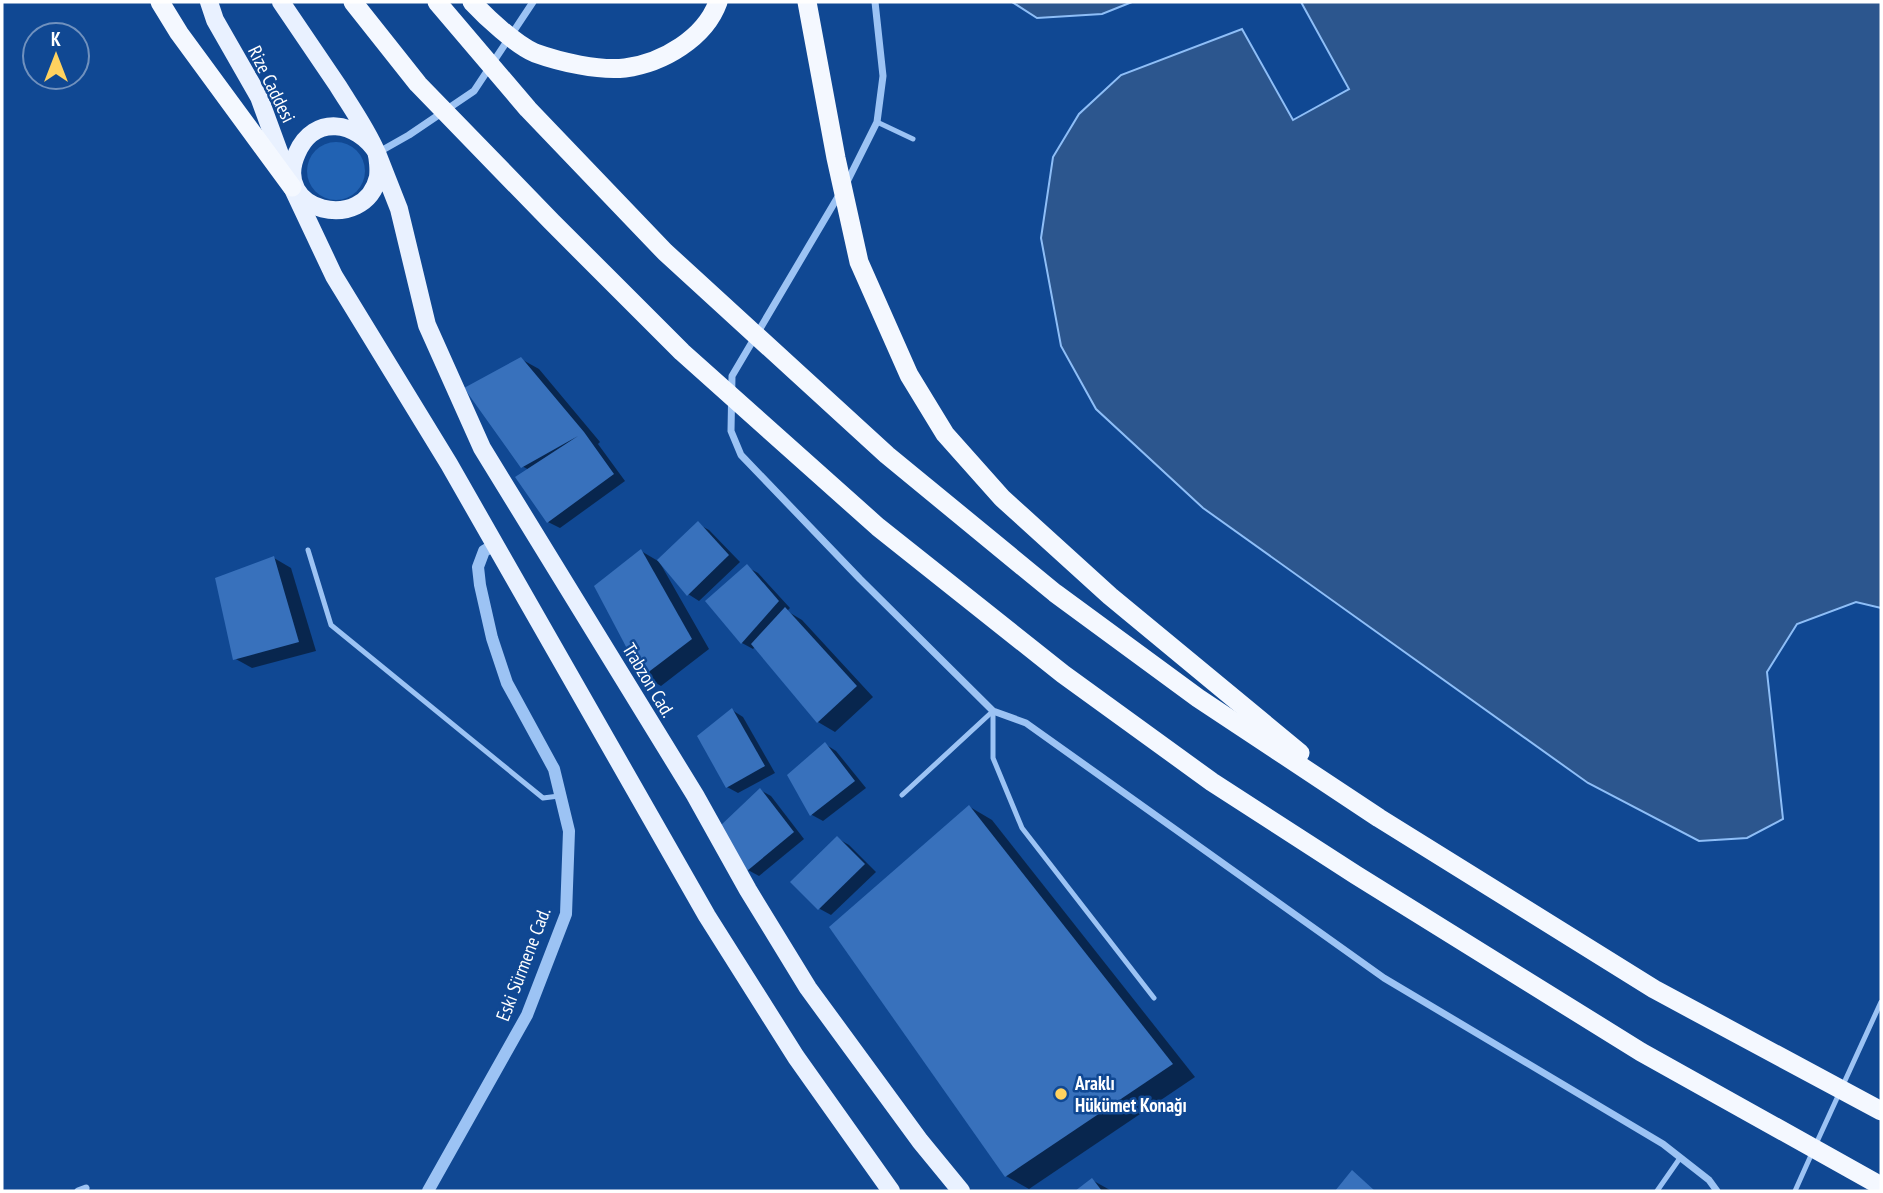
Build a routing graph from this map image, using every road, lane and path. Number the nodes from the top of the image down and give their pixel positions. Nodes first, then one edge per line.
1 (160, 2) edge
2 (209, 2) edge
3 (281, 2) edge
4 (353, 2) edge
5 (437, 2) edge
6 (472, 2) edge
7 (533, 2) edge
8 (718, 2) edge
9 (807, 2) edge
10 (875, 2) edge
11 (877, 122) junction
12 (914, 139) dead end
13 (377, 153) junction
14 (292, 187) junction
15 (496, 544) junction
16 (308, 550) dead end
17 (993, 711) junction
18 (902, 795) dead end
19 (560, 796) junction
20 (1379, 818) junction
21 (1154, 998) dead end
22 (1881, 1002) edge
23 (1881, 1111) edge
24 (1680, 1157) junction
25 (1881, 1186) edge
26 (428, 1191) edge
27 (891, 1191) edge
28 (961, 1191) edge
29 (1657, 1191) edge
30 (1717, 1191) edge
31 (1795, 1191) edge

1 - 14 highway
2 - 14 main road, Rize Caddesi
3 - 13 main road, Trabzon Cad.
4 - 25 highway, bridge
5 - 20 highway, bridge
6 - 8 highway, bridge
7 - 13 street
9 - 20 highway, bridge
10 - 11 street
11 - 12 lane
11 - 17 street
13 - 14 main road
13 - 14 main road
13 - 28 main road, Trabzon Cad.
14 - 15 main road
15 - 19 street, Eski Sürmene Cad.
15 - 27 main road
16 - 19 lane
17 - 18 lane
17 - 21 lane
17 - 24 street
19 - 26 street, Eski Sürmene Cad.
20 - 23 highway, bridge
22 - 31 lane
24 - 29 lane
24 - 30 street

